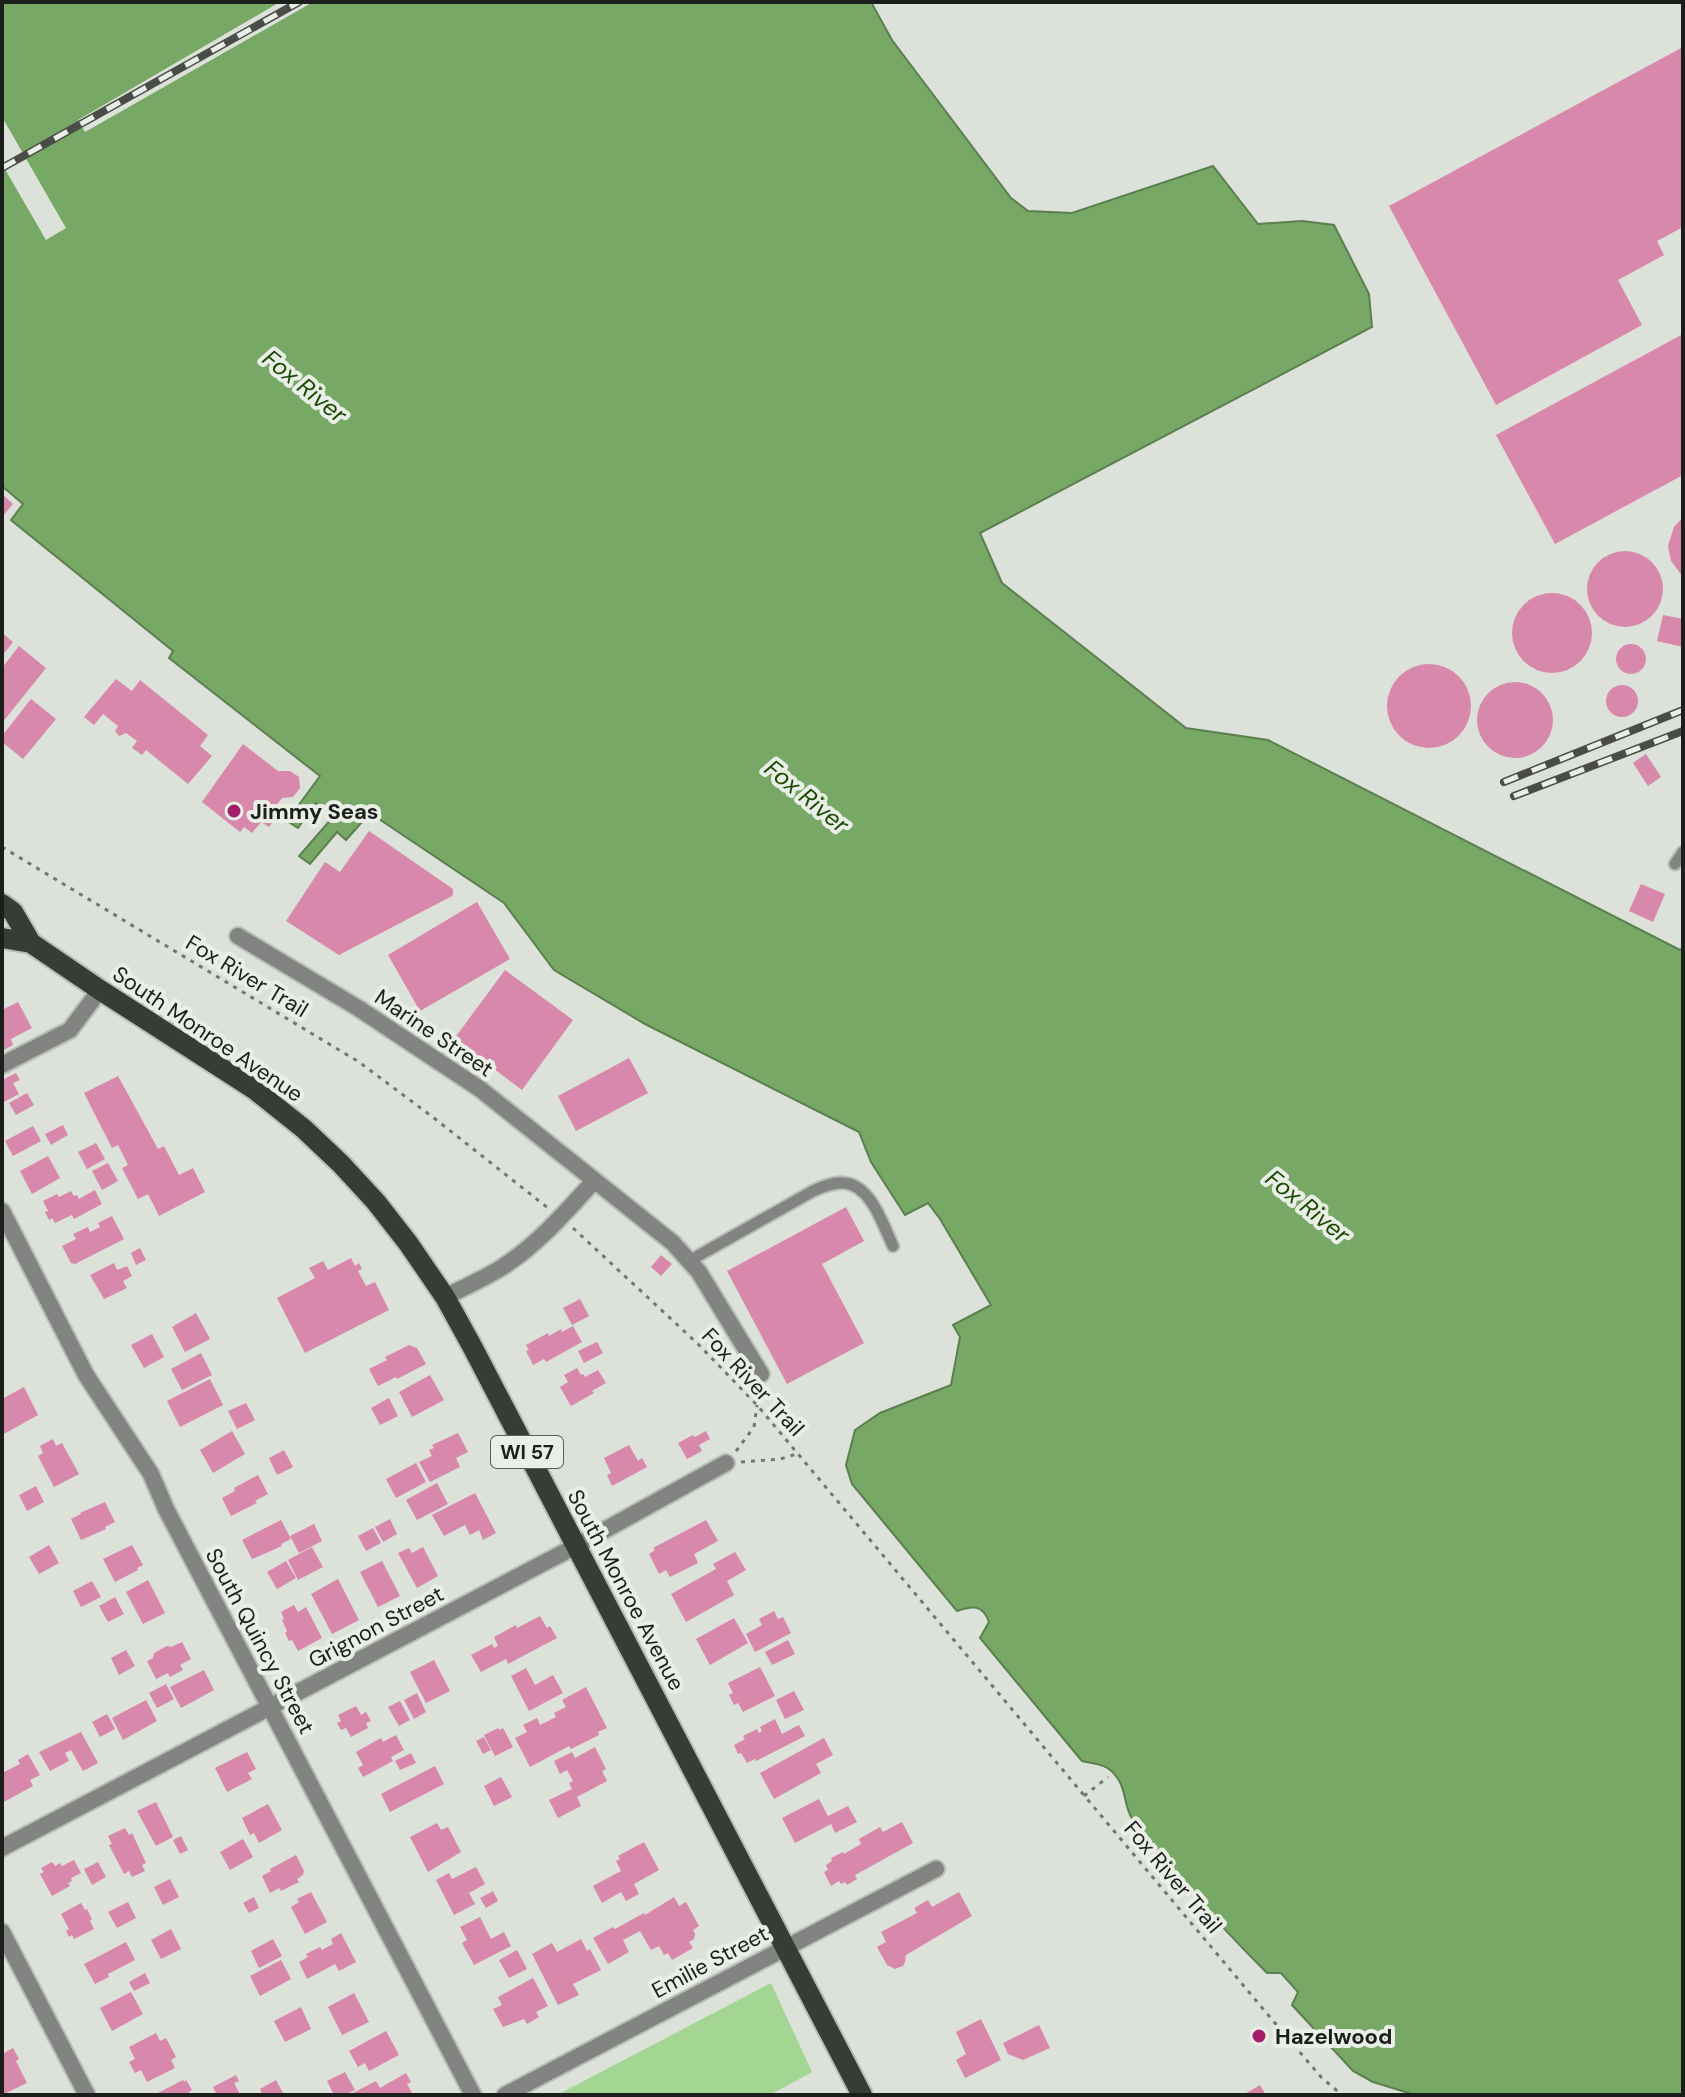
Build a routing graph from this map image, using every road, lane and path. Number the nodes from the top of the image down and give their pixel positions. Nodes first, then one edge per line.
1 (2, 847) edge
2 (1683, 852) edge
3 (1675, 864) dead end
4 (2, 904) edge
5 (238, 936) dead end
6 (2, 938) edge
7 (31, 943) junction
8 (100, 990) junction
9 (2, 1065) edge
10 (594, 1181) junction
11 (2, 1211) edge
12 (560, 1218) junction
13 (893, 1246) dead end
14 (689, 1261) junction
15 (445, 1297) junction
16 (761, 1374) dead end
17 (757, 1405) junction
18 (798, 1453) junction
19 (726, 1463) junction
20 (576, 1546) junction
21 (270, 1707) junction
22 (1108, 1777) dead end
23 (1084, 1796) junction
24 (2, 1848) edge
25 (936, 1869) dead end
26 (2, 1932) edge
27 (785, 1947) junction
28 (87, 2095) edge
29 (473, 2095) edge
30 (505, 2095) edge
31 (862, 2095) edge
32 (1342, 2095) edge

1 - 12 path, Fox River Trail
2 - 3 lane
4 - 7 main road, South Monroe Avenue / WI 57
5 - 10 street, Marine Street
6 - 7 main road, South Monroe Avenue / WI 57
7 - 8 main road, South Monroe Avenue / WI 57
8 - 9 street
8 - 15 main road, South Monroe Avenue / WI 57
10 - 12 street
10 - 14 street, Marine Street
11 - 21 street, South Quincy Street
12 - 15 street
12 - 17 path, Fox River Trail
13 - 14 lane
14 - 16 street, Marine Street
15 - 20 main road, South Monroe Avenue / WI 57
17 - 18 path, Fox River Trail
17 - 19 path
18 - 19 path
18 - 23 path, Fox River Trail
19 - 20 street, Grignon Street
20 - 21 street, Grignon Street
20 - 27 main road, South Monroe Avenue / WI 57
21 - 24 street, Grignon Street
21 - 29 street, South Quincy Street
22 - 23 path
23 - 32 path, Fox River Trail
25 - 27 street, Emilie Street
26 - 28 street
27 - 30 street, Emilie Street
27 - 31 main road, South Monroe Avenue / WI 57

